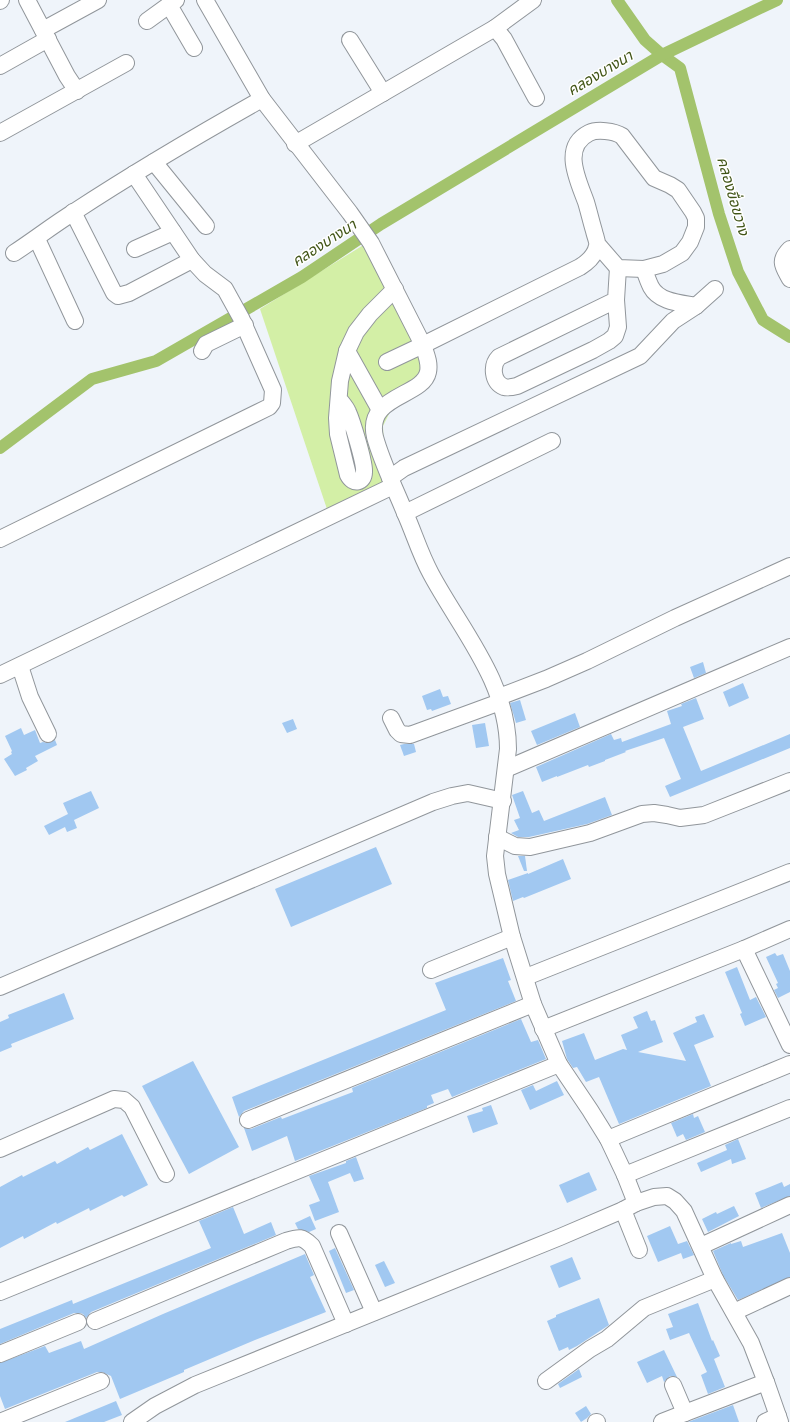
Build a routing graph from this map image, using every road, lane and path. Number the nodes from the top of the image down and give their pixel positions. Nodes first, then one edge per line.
1 (26, 0) edge
2 (98, 0) edge
3 (205, 0) edge
4 (533, 0) edge
5 (173, 3) edge
6 (147, 22) dead end
7 (495, 28) junction
8 (45, 35) junction
9 (350, 40) dead end
10 (194, 48) dead end
11 (126, 64) dead end
12 (0, 66) edge
13 (77, 91) junction
14 (383, 93) junction
15 (536, 98) dead end
16 (262, 99) junction
17 (0, 133) edge
18 (295, 144) junction
19 (154, 162) junction
20 (134, 174) junction
21 (73, 212) junction
22 (206, 226) dead end
23 (173, 232) junction
24 (37, 238) junction
25 (598, 245) junction
26 (135, 249) dead end
27 (790, 249) edge
28 (14, 253) dead end
29 (192, 260) junction
30 (618, 268) junction
31 (644, 269) junction
32 (790, 279) edge
33 (395, 289) junction
34 (715, 289) dead end
35 (616, 300) junction
36 (696, 306) junction
37 (75, 321) dead end
38 (243, 321) junction
39 (423, 346) junction
40 (347, 350) junction
41 (202, 351) dead end
42 (387, 362) dead end
43 (339, 399) dead end
44 (380, 410) junction
45 (552, 441) dead end
46 (391, 482) junction
47 (405, 513) junction
48 (0, 540) edge
49 (790, 566) edge
50 (790, 647) edge
51 (20, 666) junction
52 (0, 675) edge
53 (499, 699) junction
54 (391, 718) dead end
55 (48, 734) dead end
56 (506, 769) junction
57 (790, 781) edge
58 (503, 801) junction
59 (497, 837) junction
60 (790, 872) edge
61 (790, 929) edge
62 (512, 937) junction
63 (744, 950) junction
64 (431, 970) dead end
65 (526, 978) junction
66 (0, 987) edge
67 (533, 1004) junction
68 (543, 1029) junction
69 (790, 1045) edge
70 (559, 1064) junction
71 (790, 1064) edge
72 (790, 1108) edge
73 (248, 1120) dead end
74 (608, 1140) junction
75 (0, 1149) edge
76 (166, 1174) dead end
77 (625, 1175) junction
78 (790, 1205) edge
79 (629, 1206) junction
80 (339, 1233) dead end
81 (701, 1246) junction
82 (639, 1250) dead end
83 (715, 1279) junction
84 (790, 1286) edge
85 (0, 1292) edge
86 (374, 1312) junction
87 (734, 1312) junction
88 (96, 1321) dead end
89 (78, 1322) dead end
90 (346, 1324) junction
91 (0, 1354) edge
92 (101, 1381) dead end
93 (546, 1381) dead end
94 (766, 1382) junction
95 (673, 1386) dead end
96 (685, 1413) junction
97 (774, 1420) edge
98 (0, 1422) edge
99 (132, 1422) edge
100 (662, 1422) edge

1 - 8 street
2 - 8 street
3 - 16 street
4 - 7 street
5 - 6 street
5 - 10 street
7 - 14 street
7 - 15 street
8 - 12 street
8 - 13 street
9 - 14 street
11 - 13 street
13 - 17 street
14 - 18 street
16 - 18 street
16 - 19 street
18 - 33 street
19 - 20 street
19 - 22 street
20 - 21 street
20 - 23 street
21 - 24 street
21 - 29 street
23 - 26 street
23 - 29 street
24 - 28 street
24 - 37 street
25 - 30 street
25 - 31 street
25 - 39 street
27 - 32 street
29 - 38 street
30 - 31 street
30 - 35 street
31 - 36 street
33 - 39 street
33 - 40 street
34 - 36 street
35 - 35 street
36 - 46 street
38 - 41 street
38 - 48 street
39 - 42 street
39 - 44 street
40 - 43 street
40 - 44 street
44 - 46 street
45 - 47 street
46 - 47 street
46 - 51 street
47 - 53 street
49 - 53 street
50 - 56 street
51 - 52 street
51 - 55 street
53 - 54 street
53 - 56 street
56 - 58 street
57 - 59 street
58 - 59 street
58 - 66 street
59 - 62 street
60 - 65 street
61 - 63 street
62 - 64 street
62 - 65 street
63 - 68 street
63 - 69 street
65 - 67 street
67 - 68 street
67 - 73 street
68 - 70 street
70 - 74 street
70 - 85 street
71 - 74 street
72 - 77 street
74 - 77 street
75 - 76 street
77 - 79 street
78 - 81 street
79 - 81 street
79 - 82 street
79 - 86 street
80 - 86 street
81 - 83 street
83 - 87 street
83 - 93 street
84 - 87 street
86 - 90 street
87 - 94 street
88 - 90 street
89 - 91 street
90 - 99 street
92 - 98 street
94 - 96 street
94 - 97 street
95 - 96 street
96 - 100 street

